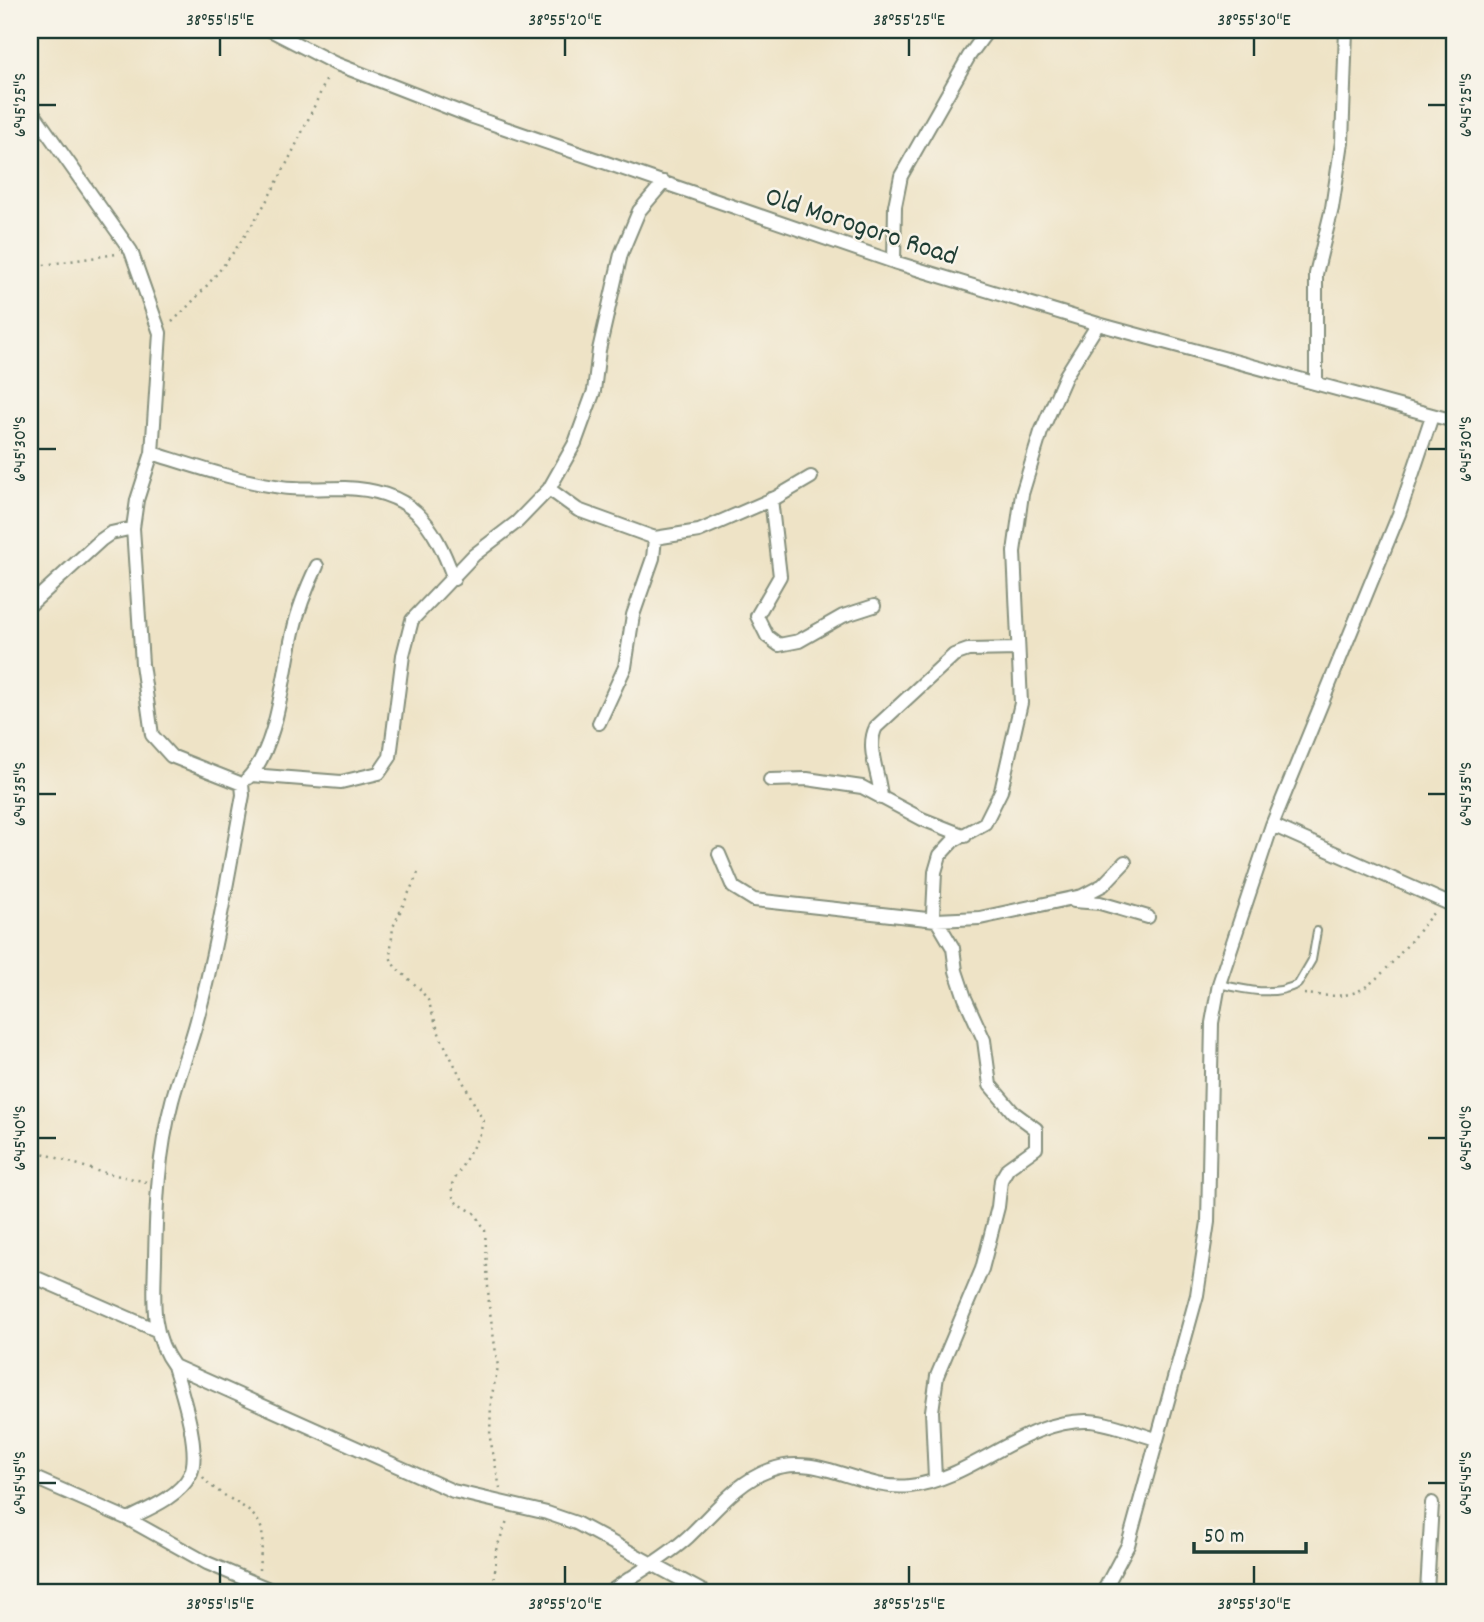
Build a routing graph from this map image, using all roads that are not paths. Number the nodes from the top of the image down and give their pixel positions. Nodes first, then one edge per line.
1 (270, 30) edge
2 (988, 30) edge
3 (1346, 30) edge
4 (30, 108) edge
5 (664, 183) junction
6 (894, 262) junction
7 (1098, 324) junction
8 (1316, 383) junction
9 (1432, 416) junction
10 (1454, 421) edge
11 (152, 453) junction
12 (811, 477) dead end
13 (549, 489) junction
14 (771, 499) junction
15 (133, 528) junction
16 (654, 538) junction
17 (317, 566) dead end
18 (454, 579) junction
19 (30, 605) edge
20 (874, 606) dead end
21 (1018, 649) junction
22 (599, 723) dead end
23 (247, 780) junction
24 (770, 780) dead end
25 (881, 798) junction
26 (1272, 825) junction
27 (965, 836) junction
28 (719, 854) dead end
29 (1125, 862) dead end
30 (1067, 900) junction
31 (1449, 904) edge
32 (1148, 917) dead end
33 (936, 920) junction
34 (1317, 931) dead end
35 (1219, 984) junction
36 (30, 1275) edge
37 (156, 1330) junction
38 (174, 1366) junction
39 (1156, 1439) junction
40 (30, 1476) edge
41 (934, 1479) junction
42 (1432, 1503) dead end
43 (128, 1519) junction
44 (650, 1563) junction
45 (271, 1592) edge
46 (610, 1592) edge
47 (704, 1592) edge
48 (1103, 1592) edge
49 (1427, 1592) edge

1 - 5 street, Old Morogoro Road
2 - 6 street
3 - 8 street
4 - 11 street
5 - 6 street, Old Morogoro Road
5 - 13 street
6 - 7 street, Old Morogoro Road
7 - 8 street, Old Morogoro Road
7 - 21 street
8 - 9 street, Old Morogoro Road
9 - 10 street, Old Morogoro Road
9 - 26 street
11 - 15 street
11 - 18 street
12 - 14 street
13 - 16 street
13 - 18 street
14 - 16 street
14 - 20 street
15 - 19 street
15 - 23 street
16 - 22 street
17 - 23 street
18 - 23 street
21 - 25 street
21 - 27 street
23 - 37 street
24 - 25 street
25 - 27 street
26 - 31 street
26 - 35 street
27 - 33 street
28 - 33 street
29 - 30 street
30 - 32 street
30 - 33 street
33 - 41 street
34 - 35 lane
35 - 39 street
36 - 37 street
37 - 38 street
38 - 43 street
38 - 44 street
39 - 41 street
39 - 48 street
40 - 43 street
41 - 44 street
42 - 49 street
43 - 45 street
44 - 46 street
44 - 47 street

